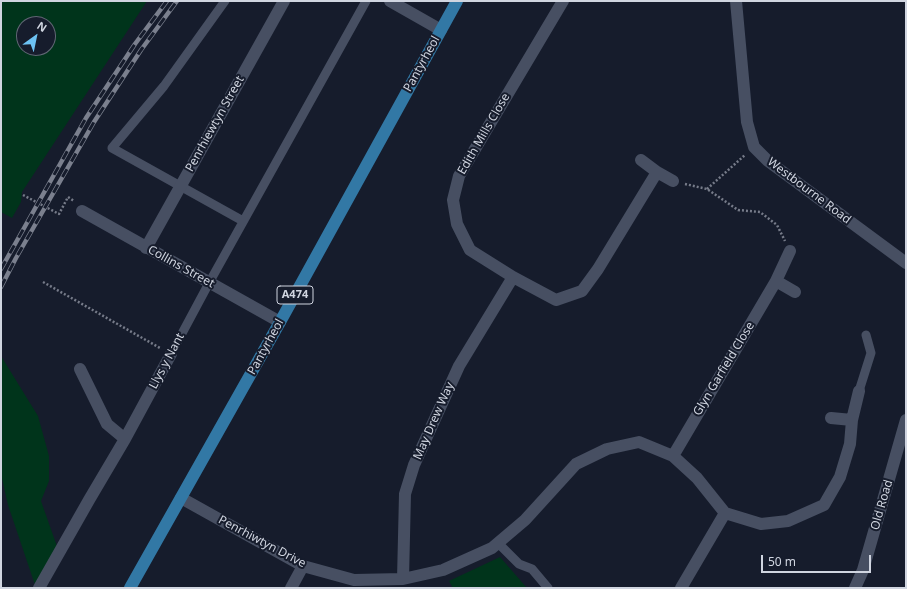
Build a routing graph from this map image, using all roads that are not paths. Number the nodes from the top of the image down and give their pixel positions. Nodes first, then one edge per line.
1 (225, 1) edge
2 (284, 1) edge
3 (366, 1) edge
4 (390, 1) edge
5 (457, 1) edge
6 (563, 1) edge
7 (736, 1) edge
8 (441, 30) junction
9 (641, 160) dead end
10 (657, 172) junction
11 (673, 181) road end
12 (181, 186) junction
13 (82, 211) dead end
14 (243, 221) junction
15 (146, 248) junction
16 (790, 251) road end
17 (906, 263) edge
18 (513, 277) junction
19 (776, 281) junction
20 (209, 283) junction
21 (795, 292) dead end
22 (280, 322) junction
23 (866, 334) dead end
24 (171, 354) joint
25 (80, 369) dead end
26 (859, 391) joint
27 (832, 418) dead end
28 (852, 420) junction
29 (906, 420) edge
30 (125, 439) junction
31 (673, 456) junction
32 (181, 498) junction
33 (725, 513) junction
34 (498, 543) junction
35 (303, 566) junction
36 (403, 579) junction
37 (39, 588) edge
38 (130, 588) edge
39 (292, 588) edge
40 (548, 588) edge
41 (681, 588) edge
42 (855, 588) edge

1 - 12 lane
2 - 12 street, Penrhiewtyn Street
3 - 14 lane, Llys y Nant
4 - 8 street
5 - 8 main road, Pantyrheol / A474
6 - 18 street, Edith Mills Close
7 - 17 street, Westbourne Road
8 - 22 main road, Pantyrheol / A474
9 - 10 street
10 - 11 street
10 - 18 street, Edith Mills Close
12 - 14 lane
12 - 15 street, Penrhiewtyn Street
13 - 15 street, Collins Street
14 - 20 lane, Llys y Nant
15 - 20 street, Collins Street
16 - 19 street, Glyn Garfield Close
18 - 36 street, May Drew Way
19 - 21 street
19 - 31 street, Glyn Garfield Close
20 - 22 street, Collins Street
20 - 24 lane, Llys y Nant
22 - 32 main road, Pantyrheol / A474
23 - 26 lane
24 - 30 street, Llys y Nant
25 - 30 street
26 - 28 street
27 - 28 street
28 - 33 street
29 - 42 street, Old Road
30 - 37 street, Llys y Nant
31 - 33 street, Penrhiwtyn Drive
31 - 34 street, Penrhiwtyn Drive
32 - 35 street, Penrhiwtyn Drive
32 - 38 main road, Pantyrheol / A474
33 - 41 street
34 - 36 street, Penrhiwtyn Drive
34 - 40 lane
35 - 36 street, Penrhiwtyn Drive
35 - 39 street

